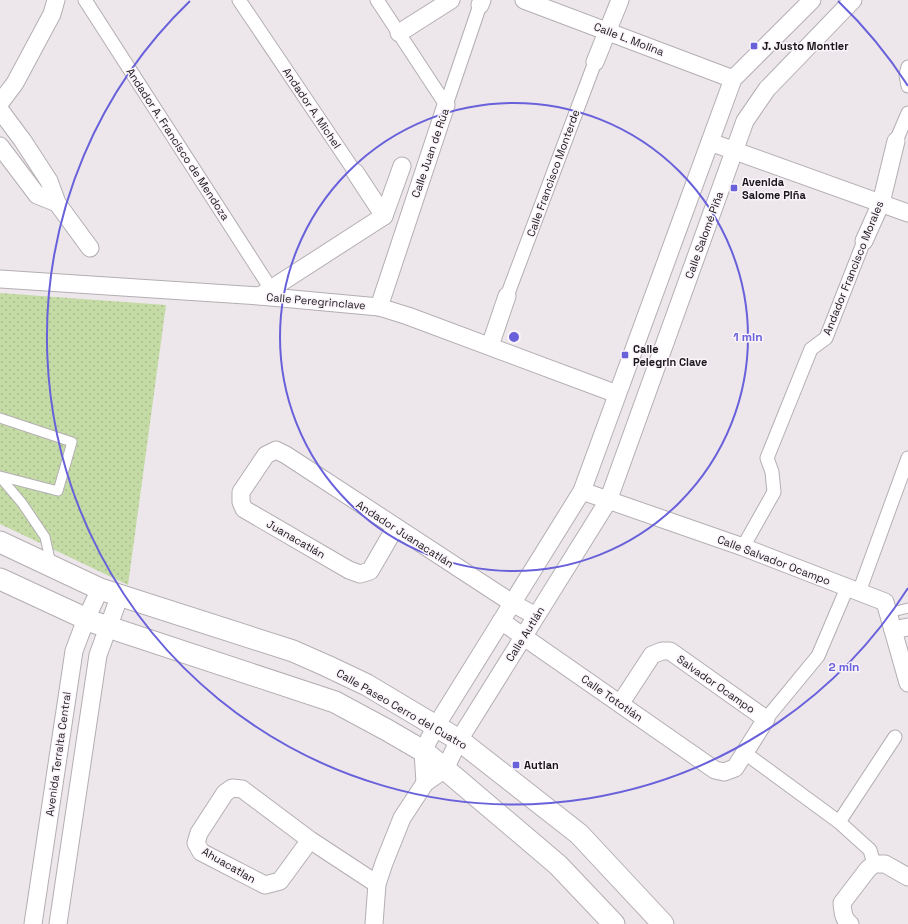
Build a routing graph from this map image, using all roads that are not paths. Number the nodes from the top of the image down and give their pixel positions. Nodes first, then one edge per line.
1 (56, 0) edge
2 (85, 0) edge
3 (239, 0) edge
4 (377, 0) edge
5 (451, 0) edge
6 (524, 0) edge
7 (620, 0) edge
8 (812, 0) edge
9 (853, 0) edge
10 (481, 3) edge
11 (607, 31) junction
12 (399, 33) junction
13 (595, 62) joint
14 (908, 67) edge
15 (733, 79) junction
16 (908, 86) edge
17 (0, 103) edge
18 (446, 105) junction
19 (0, 110) edge
20 (908, 112) edge
21 (896, 141) joint
22 (710, 142) junction
23 (0, 146) edge
24 (734, 151) junction
25 (402, 166) dead end
26 (355, 172) joint
27 (57, 203) junction
28 (881, 203) junction
29 (908, 213) edge
30 (384, 216) junction
31 (864, 242) joint
32 (90, 248) dead end
33 (0, 280) edge
34 (266, 293) junction
35 (507, 296) joint
36 (379, 307) junction
37 (490, 346) junction
38 (617, 394) junction
39 (0, 418) edge
40 (276, 450) joint
41 (908, 458) edge
42 (0, 477) edge
43 (582, 491) junction
44 (608, 501) junction
45 (395, 528) junction
46 (0, 542) edge
47 (743, 547) junction
48 (51, 566) junction
49 (0, 579) edge
50 (100, 589) junction
51 (853, 590) junction
52 (120, 595) junction
53 (512, 603) junction
54 (908, 608) edge
55 (888, 613) junction
56 (536, 616) junction
57 (86, 619) junction
58 (501, 621) junction
59 (107, 627) junction
60 (900, 628) edge
61 (524, 636) junction
62 (908, 683) edge
63 (620, 704) junction
64 (766, 719) junction
65 (436, 726) junction
66 (895, 737) dead end
67 (459, 740) junction
68 (422, 751) junction
69 (745, 754) junction
70 (445, 769) junction
71 (424, 782) junction
72 (839, 822) junction
73 (310, 840) junction
74 (874, 864) junction
75 (908, 877) edge
76 (377, 884) junction
77 (846, 919) edge
78 (33, 924) edge
79 (58, 924) edge
80 (374, 924) edge
81 (614, 924) edge
82 (663, 924) edge

1 - 17 street
2 - 34 street, Andador A. Francisco de Mendoza
3 - 26 street, Andador A. Michel
4 - 12 street
5 - 12 street
6 - 11 street, Calle L. Molina
7 - 11 street, Calle Francisco Monterde
8 - 15 street
9 - 24 street, Calle Salomé Piña
10 - 18 street, Calle Juan de Rúa
11 - 13 street, Calle Francisco Monterde
11 - 15 street, Calle L. Molina
12 - 18 street
13 - 35 street, Calle Francisco Monterde
14 - 16 street
15 - 22 street
18 - 36 street, Calle Juan de Rúa
19 - 27 street
20 - 21 street, Andador Francisco Morales
21 - 28 street, Andador Francisco Morales
22 - 24 street
22 - 38 street
23 - 27 street
24 - 28 street
24 - 44 street, Calle Salomé Piña
25 - 30 street
26 - 30 street, Andador A. Michel
27 - 32 street
28 - 29 street
28 - 31 street, Andador Francisco Morales
30 - 34 street
31 - 47 street, Andador Francisco Morales
33 - 34 street, Calle Peregrinclave
34 - 36 street, Calle Peregrinclave
35 - 37 street, Calle Francisco Monterde
36 - 37 street, Calle Peregrinclave
37 - 38 street, Calle Peregrinclave
38 - 43 street
39 - 42 lane
40 - 45 street, Andador Juanacatlán
40 - 45 street, Juanacatlán
41 - 51 street
42 - 48 lane
43 - 44 street, Calle Salvador Ocampo
43 - 53 street
44 - 47 street, Calle Salvador Ocampo
44 - 56 street, Calle Autlán
45 - 53 street, Andador Juanacatlán
46 - 48 street, Calle Paseo Cerro del Cuatro
47 - 51 street, Calle Salvador Ocampo
48 - 50 street, Calle Paseo Cerro del Cuatro
49 - 57 street
50 - 52 street, Calle Paseo Cerro del Cuatro
50 - 57 street, Avenida Terralta Central
51 - 55 street, Calle Salvador Ocampo
51 - 64 street
52 - 59 street
52 - 65 street, Calle Paseo Cerro del Cuatro
53 - 56 street, Andador Juanacatlán
53 - 58 street
54 - 55 lane
55 - 60 street, Calle Salvador Ocampo
56 - 61 street, Calle Autlán
57 - 59 street
57 - 78 street, Avenida Terralta Central
58 - 61 street, Calle Tototlán
58 - 65 street
59 - 68 street
59 - 79 street
60 - 62 street, Calle Salvador Ocampo
61 - 63 street, Calle Tototlán
61 - 67 street, Calle Autlán
63 - 64 street, Salvador Ocampo
63 - 69 street, Calle Tototlán
64 - 69 street
65 - 67 street, Calle Paseo Cerro del Cuatro
65 - 68 street
66 - 72 street
67 - 70 street, Calle Autlán
67 - 82 street, Calle Paseo Cerro del Cuatro
68 - 70 street
68 - 71 street
69 - 72 street
70 - 71 street
70 - 81 street
71 - 76 street
72 - 74 street
73 - 73 street, Ahuacatlan
73 - 76 street, Ahuacatlan
74 - 75 street
74 - 77 street
76 - 80 street

